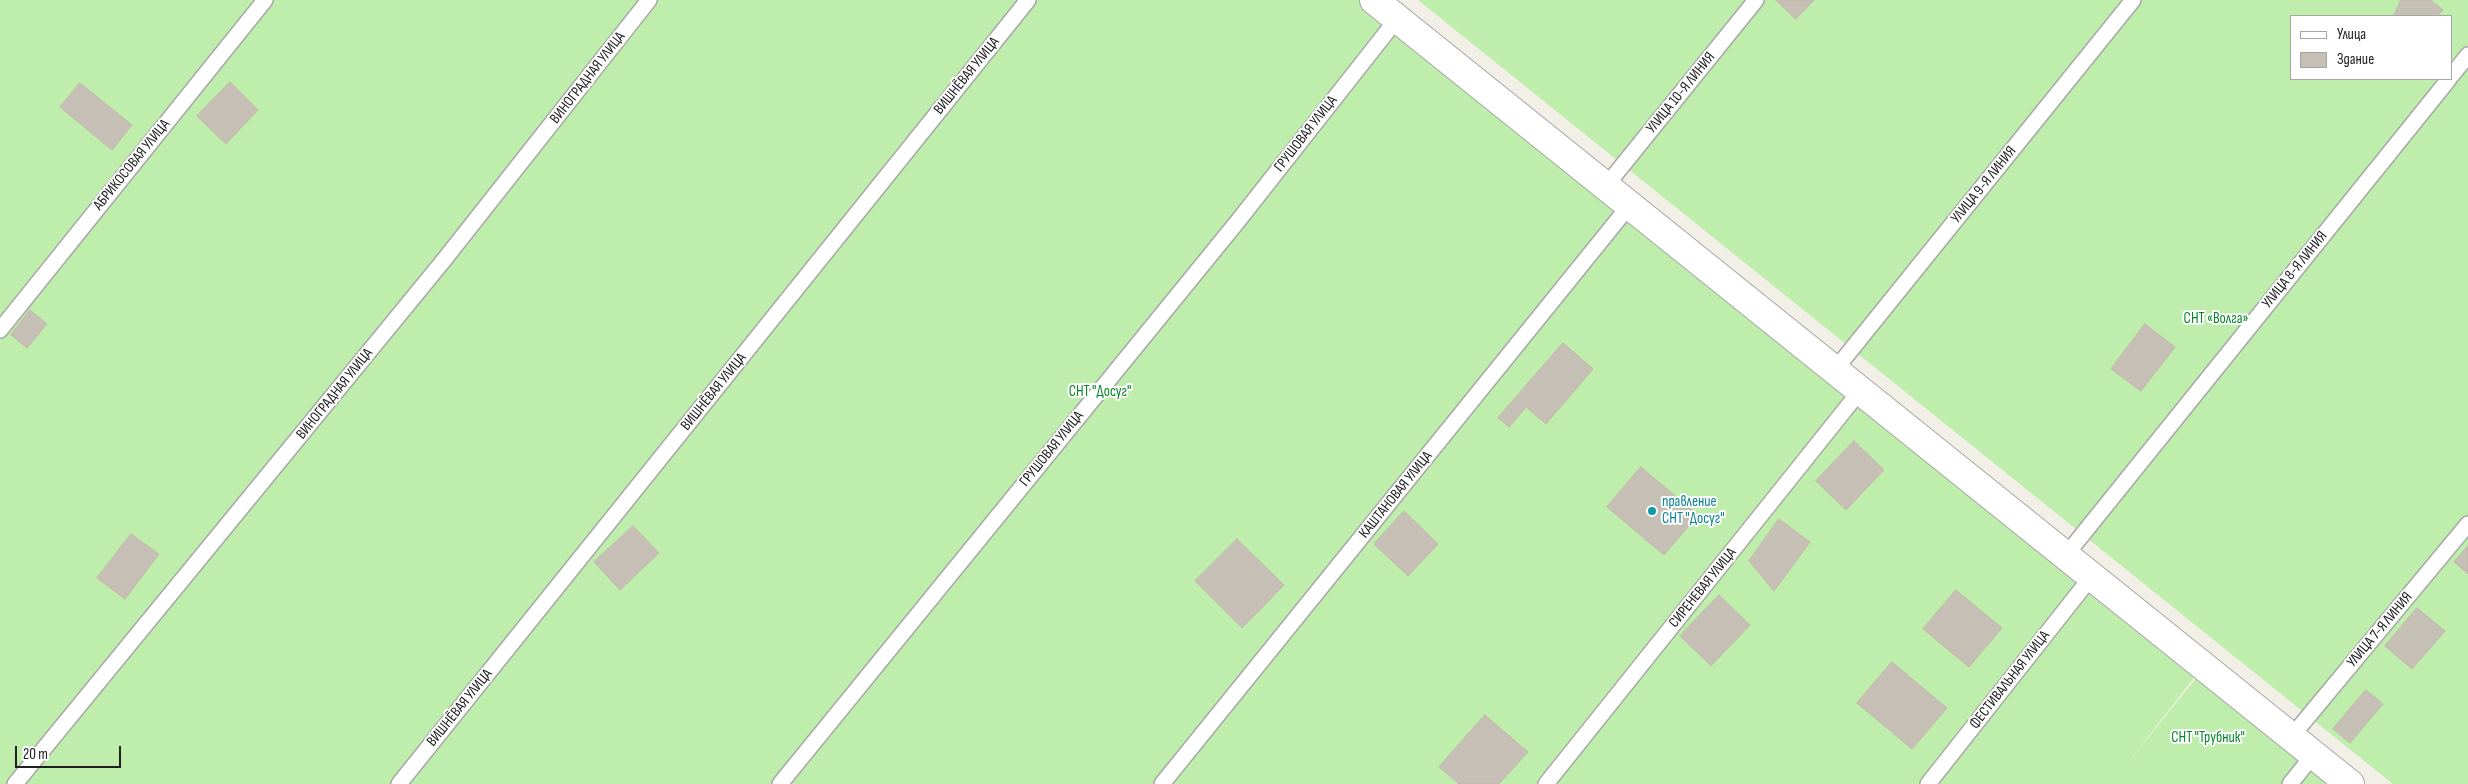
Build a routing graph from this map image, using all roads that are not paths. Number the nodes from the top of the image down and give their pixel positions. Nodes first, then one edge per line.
1 (265, 0) edge
2 (649, 0) edge
3 (1028, 0) edge
4 (1375, 0) edge
5 (1756, 0) edge
6 (2133, 0) edge
7 (1397, 19) junction
8 (2468, 55) edge
9 (2453, 74) edge
10 (2448, 80) edge
11 (1605, 187) junction
12 (1629, 206) junction
13 (0, 330) edge
14 (1834, 371) junction
15 (1860, 391) junction
16 (2468, 524) edge
17 (2066, 555) junction
18 (2092, 576) junction
19 (2292, 736) junction
20 (2315, 753) junction
21 (15, 784) edge
22 (399, 784) edge
23 (780, 784) edge
24 (1162, 784) edge
25 (1546, 784) edge
26 (1928, 784) edge
27 (2290, 784) edge
28 (2350, 784) edge

1 - 13 lane, АБРИКОСОВАЯ УЛИЦА
2 - 21 lane, ВИНОГРАДНАЯ УЛИЦА
3 - 22 lane, ВИШНЁВАЯ УЛИЦА
4 - 7 street
5 - 11 lane, УЛИЦА 10-Я ЛИНИЯ
6 - 14 lane, УЛИЦА 9-Я ЛИНИЯ
7 - 11 street
7 - 23 lane, ГРУШОВАЯ УЛИЦА
8 - 9 lane
10 - 17 lane, УЛИЦА 8-Я ЛИНИЯ
11 - 12 street
12 - 14 street
12 - 24 lane, КАШТАНОВАЯ УЛИЦА
14 - 15 street
15 - 17 street
15 - 25 lane, СИРЕНЕВАЯ УЛИЦА
16 - 19 lane, УЛИЦА 7-Я ЛИНИЯ
17 - 18 street
18 - 19 street
18 - 26 lane, ФЕСТИВАЛЬНАЯ УЛИЦА
19 - 20 street
20 - 27 lane
20 - 28 street

